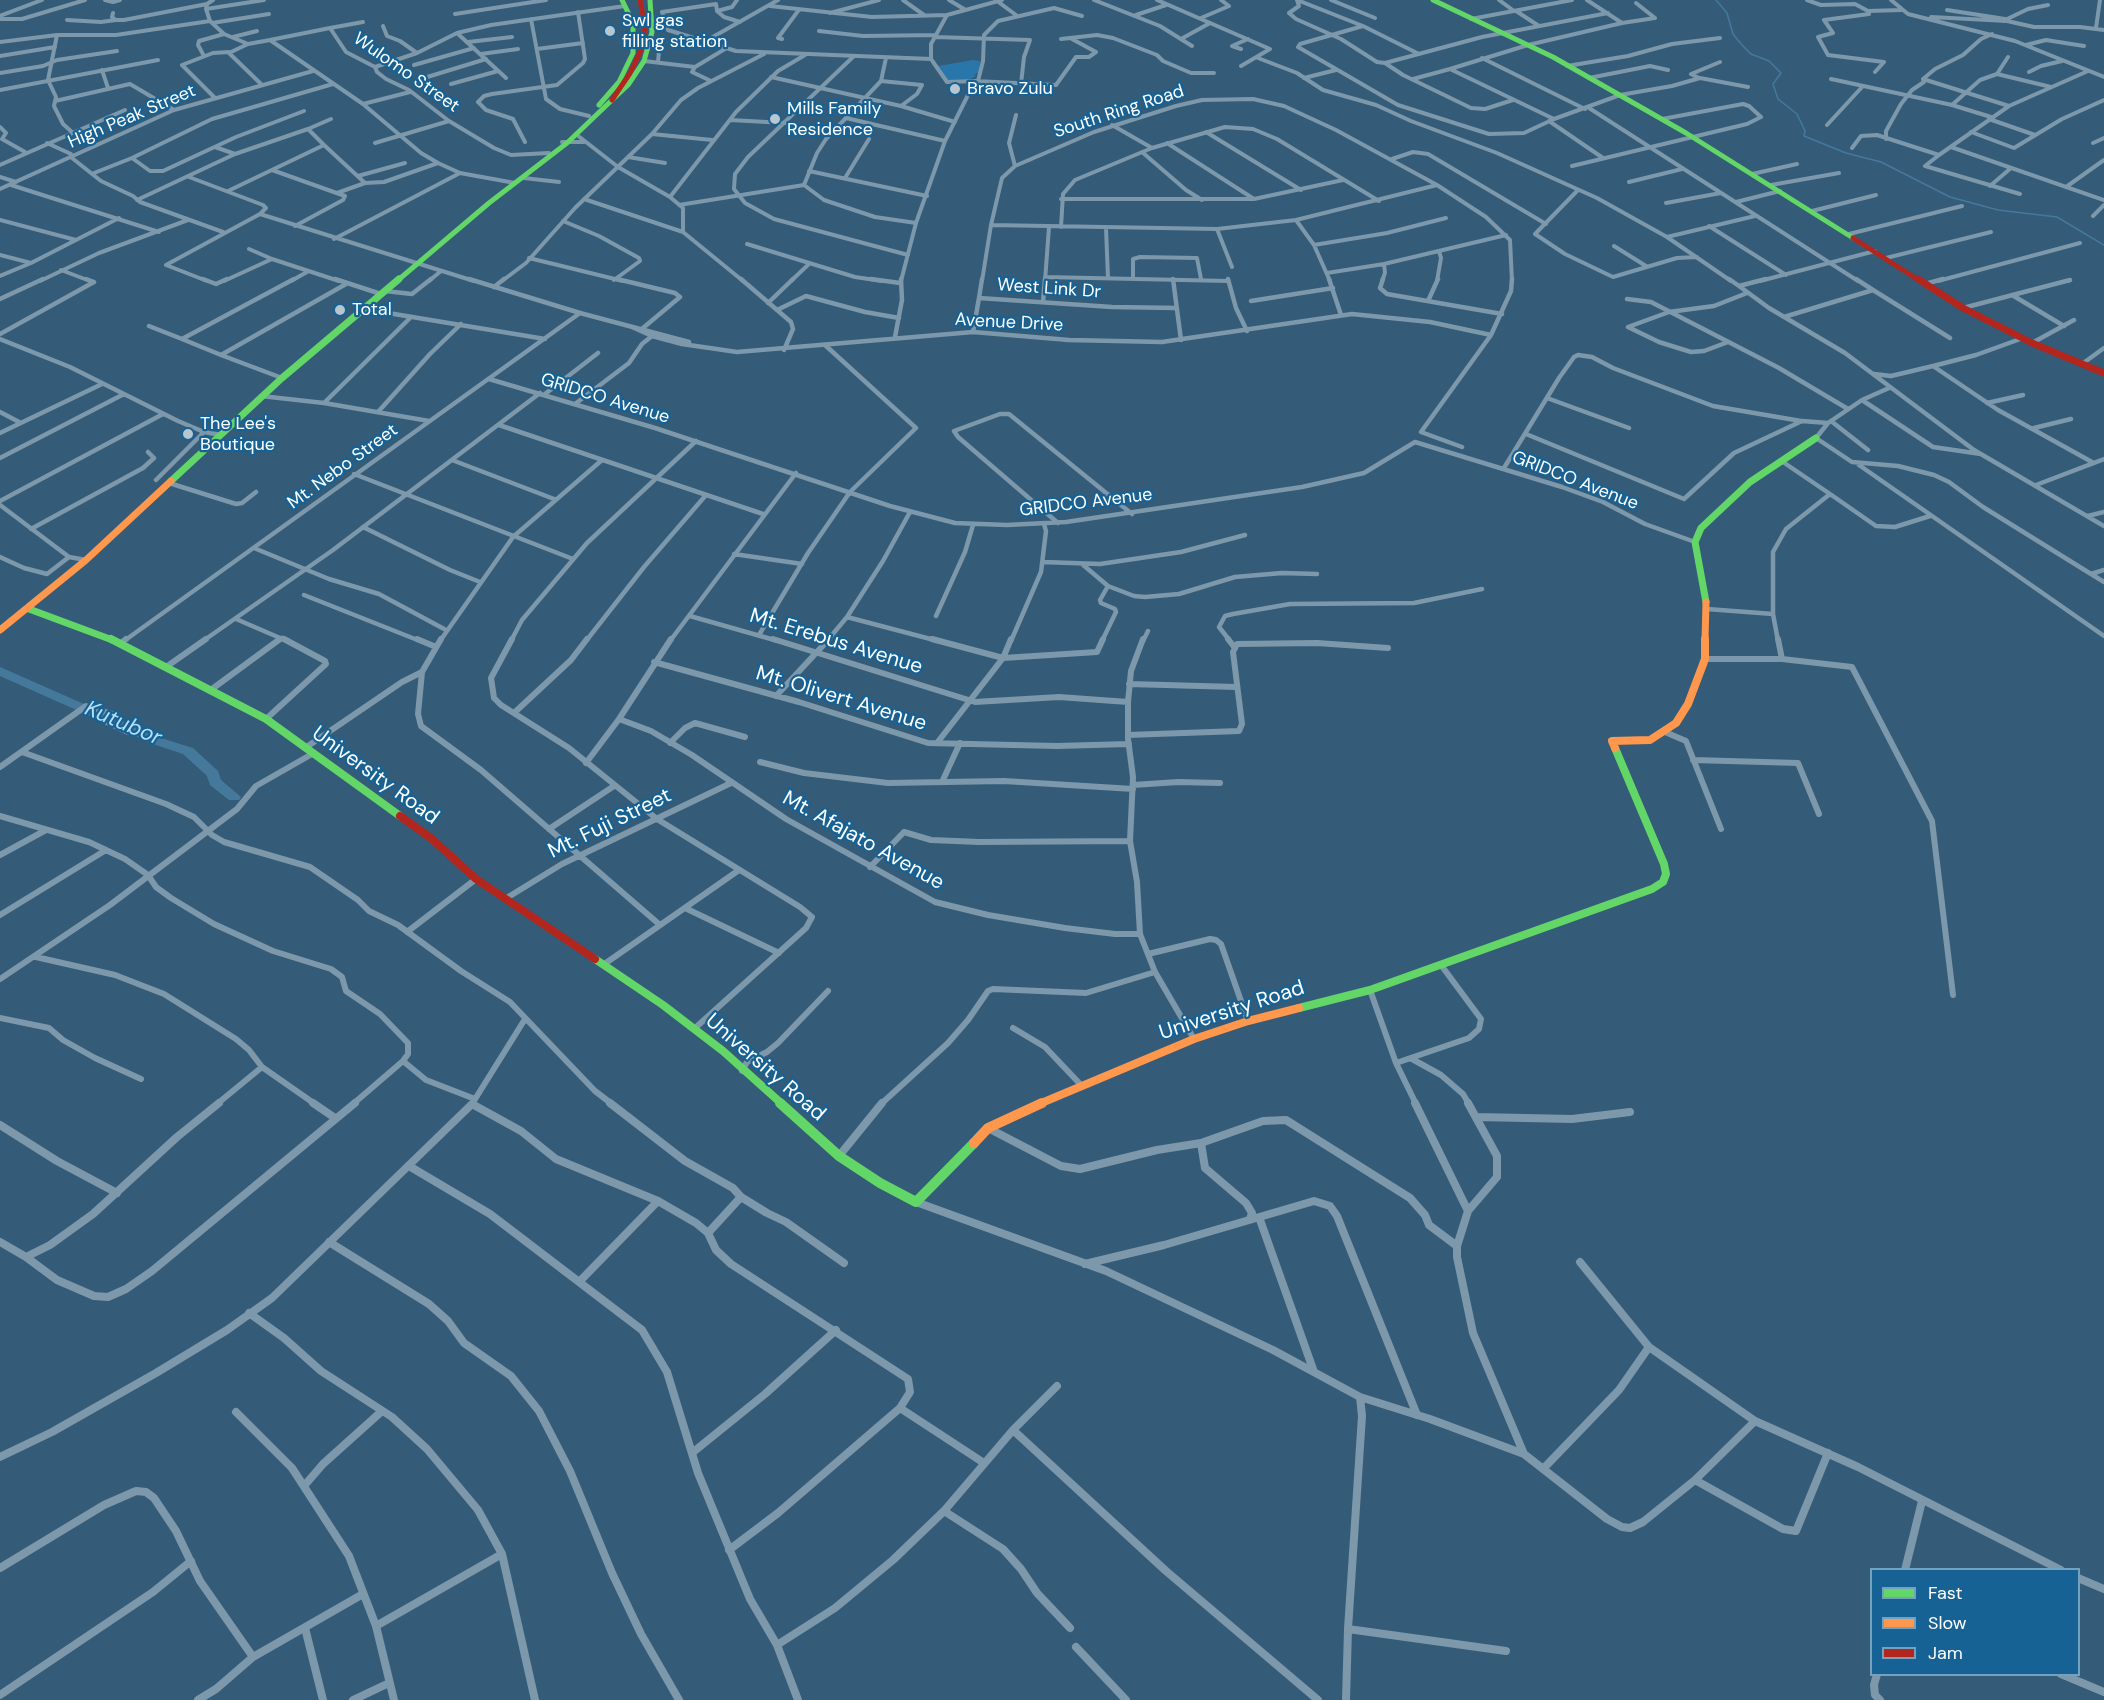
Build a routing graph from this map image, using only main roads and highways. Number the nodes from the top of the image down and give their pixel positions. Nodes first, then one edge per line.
1 (634, 0) edge
2 (639, 0) edge
3 (650, 0) edge
4 (1433, 0) edge
5 (623, 3) edge
6 (633, 53) junction
7 (612, 100) junction
8 (564, 143) junction
9 (515, 183) junction
10 (2104, 373) edge
11 (1816, 438) road end
12 (29, 609) junction
13 (0, 630) edge

1 - 6 main road
2 - 7 main road
3 - 7 main road
4 - 10 main road
5 - 6 main road
6 - 8 main road
7 - 8 main road
8 - 9 main road
8 - 9 main road
9 - 12 main road
11 - 12 main road, University Road
12 - 13 main road

